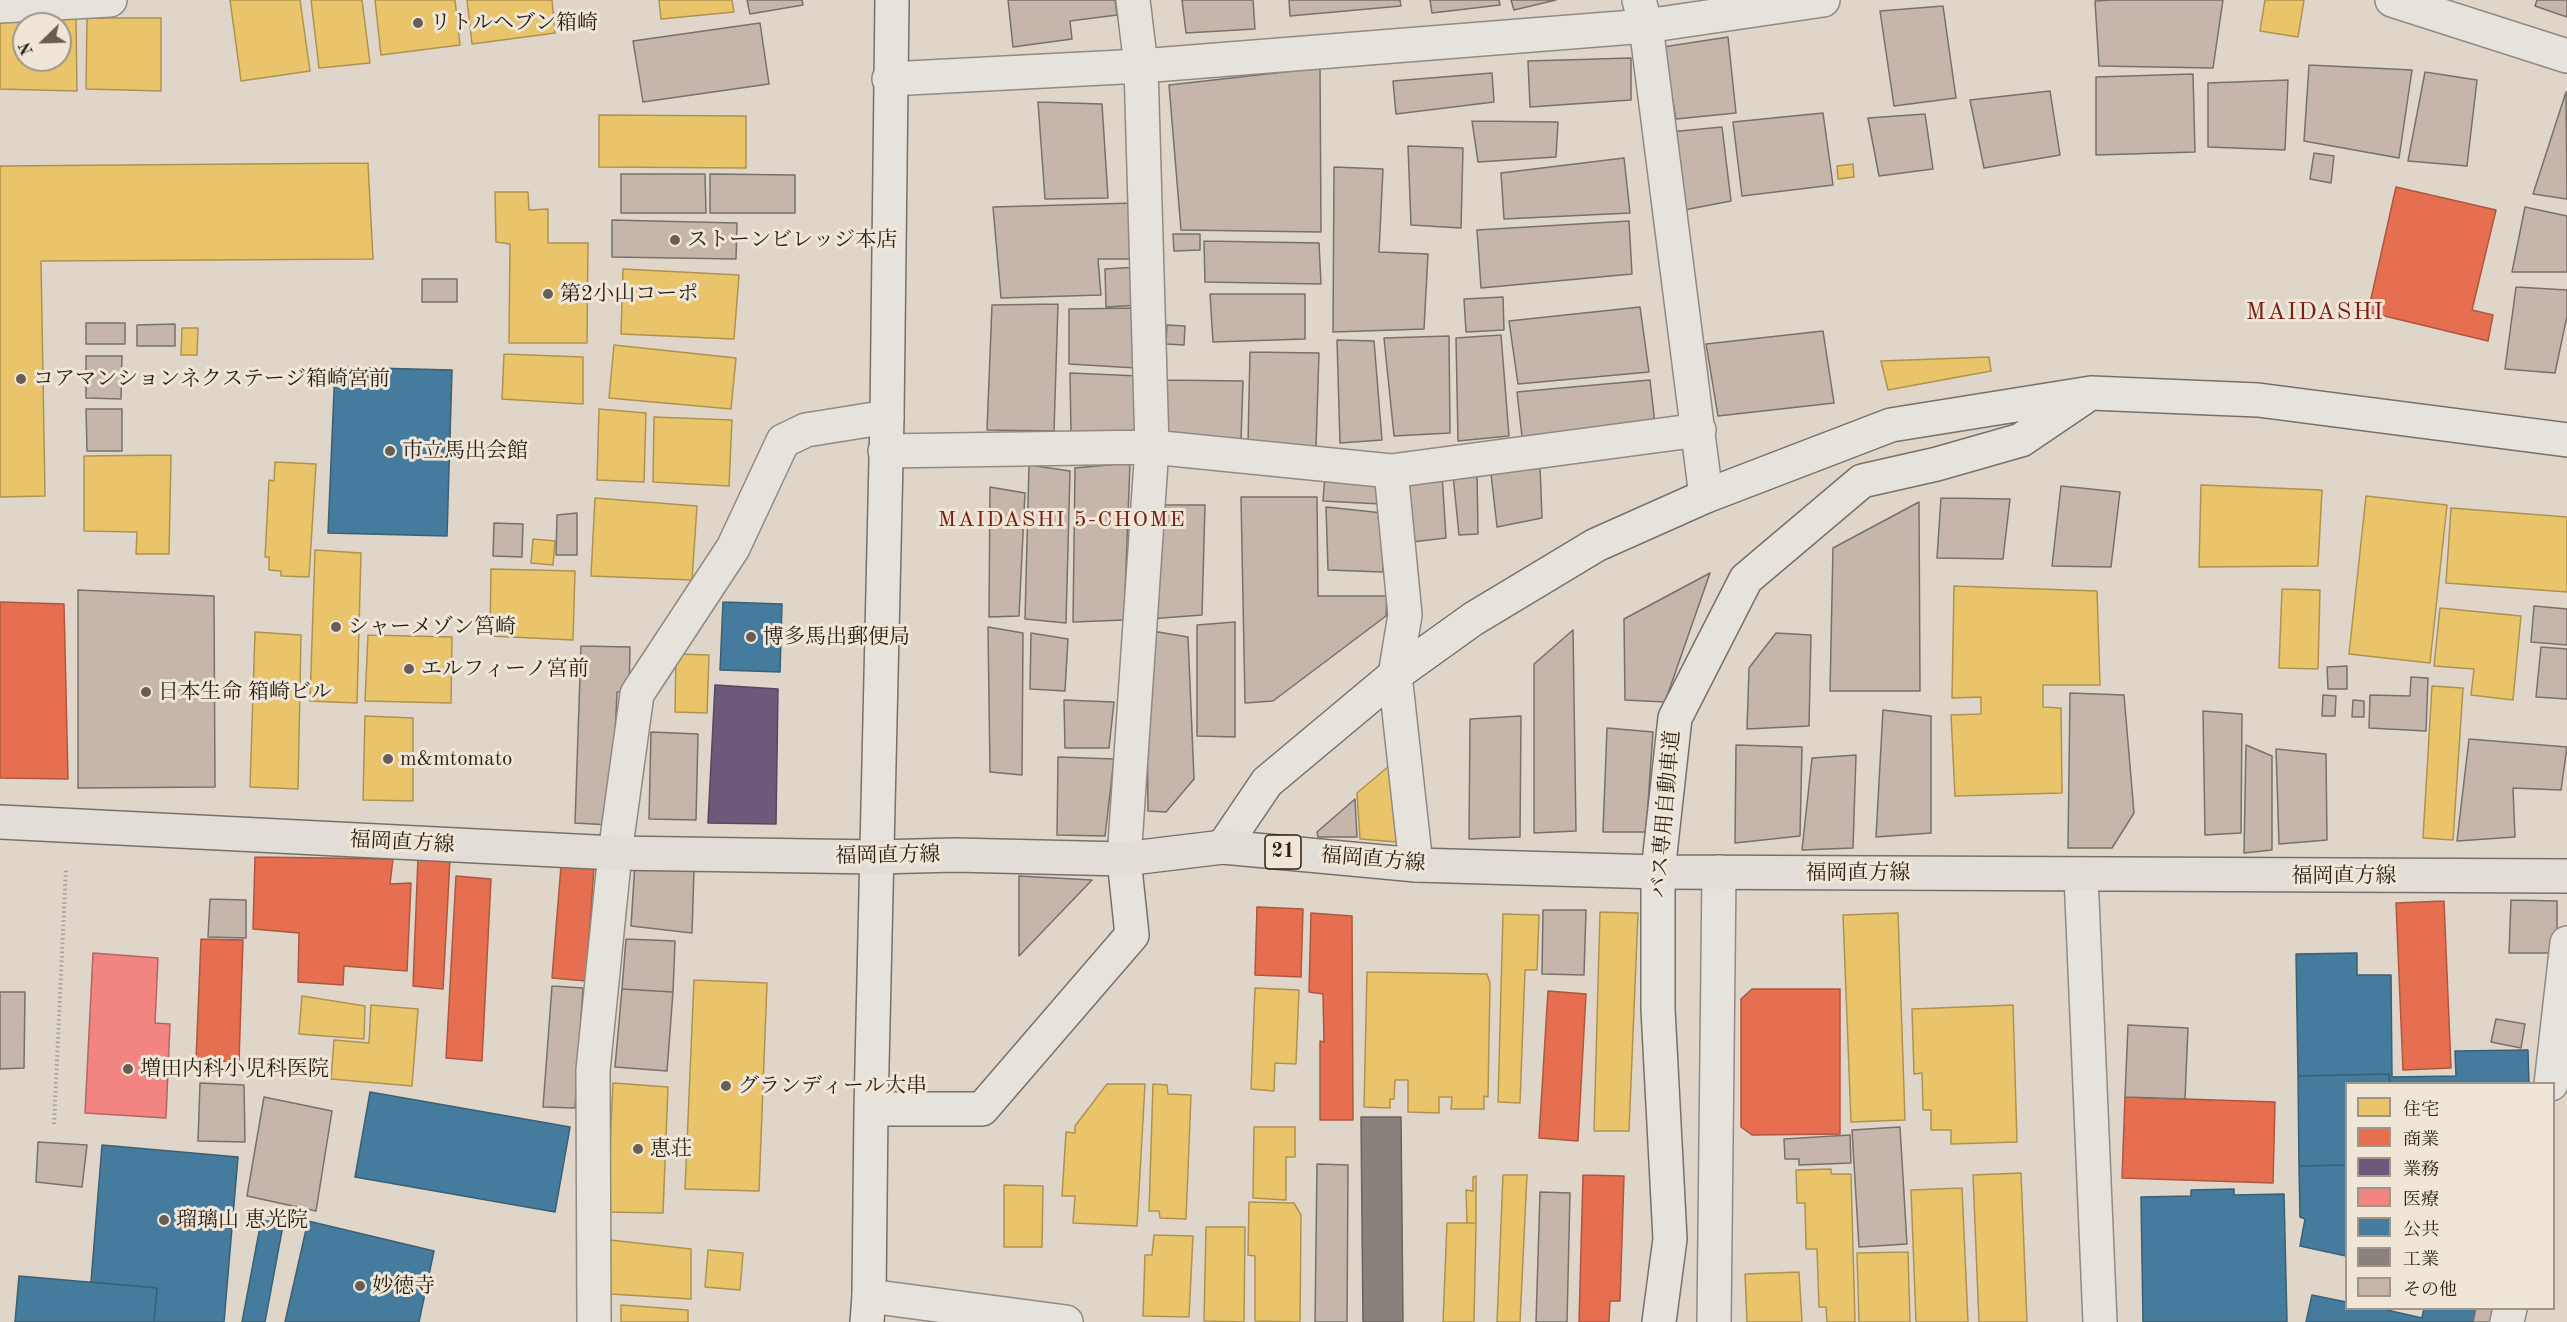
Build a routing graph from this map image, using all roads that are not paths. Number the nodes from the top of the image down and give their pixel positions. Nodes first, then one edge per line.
1 (110, 0) edge
2 (892, 0) edge
3 (1133, 0) edge
4 (1823, 0) edge
5 (2397, 1) edge
6 (0, 6) edge
7 (1642, 13) edge
8 (2567, 56) edge
9 (1141, 66) junction
10 (889, 79) junction
11 (2091, 393) junction
12 (887, 417) junction
13 (1699, 430) junction
14 (2567, 440) edge
15 (1152, 447) junction
16 (885, 451) junction
17 (1391, 471) junction
18 (1706, 496) junction
19 (1395, 675) junction
20 (0, 822) edge
21 (1223, 847) junction
22 (615, 854) junction
23 (877, 857) junction
24 (1124, 859) junction
25 (1416, 865) junction
26 (1658, 872) junction
27 (1719, 872) junction
28 (2081, 875) junction
29 (2567, 876) edge
30 (2567, 943) edge
31 (2551, 1082) edge
32 (871, 1109) junction
33 (868, 1309) edge
34 (594, 1322) edge
35 (1066, 1322) edge
36 (1659, 1322) edge
37 (1714, 1322) edge
38 (2100, 1322) edge

1 - 6 street
2 - 10 street
3 - 9 street
4 - 7 street
5 - 8 street
7 - 9 street
7 - 13 street
9 - 10 street
9 - 15 street
10 - 12 street
11 - 14 street
11 - 18 street
11 - 26 street, バス専用自動車道
12 - 16 street
12 - 22 street
13 - 17 street
13 - 18 street
15 - 16 street
15 - 17 street
15 - 24 street
16 - 23 street
17 - 19 street
18 - 19 street
19 - 21 street
19 - 25 street
20 - 22 main road, 福岡直方線 / 21
21 - 24 main road, 福岡直方線 / 21
21 - 25 main road, 福岡直方線 / 21
22 - 23 main road, 福岡直方線 / 21
22 - 34 street
23 - 24 main road, 福岡直方線 / 21
23 - 32 street
24 - 32 street
25 - 26 main road, 福岡直方線 / 21
26 - 27 main road, 福岡直方線 / 21
26 - 36 street, バス専用自動車道
27 - 28 main road, 福岡直方線 / 21
27 - 37 street
28 - 29 main road, 福岡直方線 / 21
28 - 38 street
30 - 31 street
32 - 33 street
33 - 35 street

